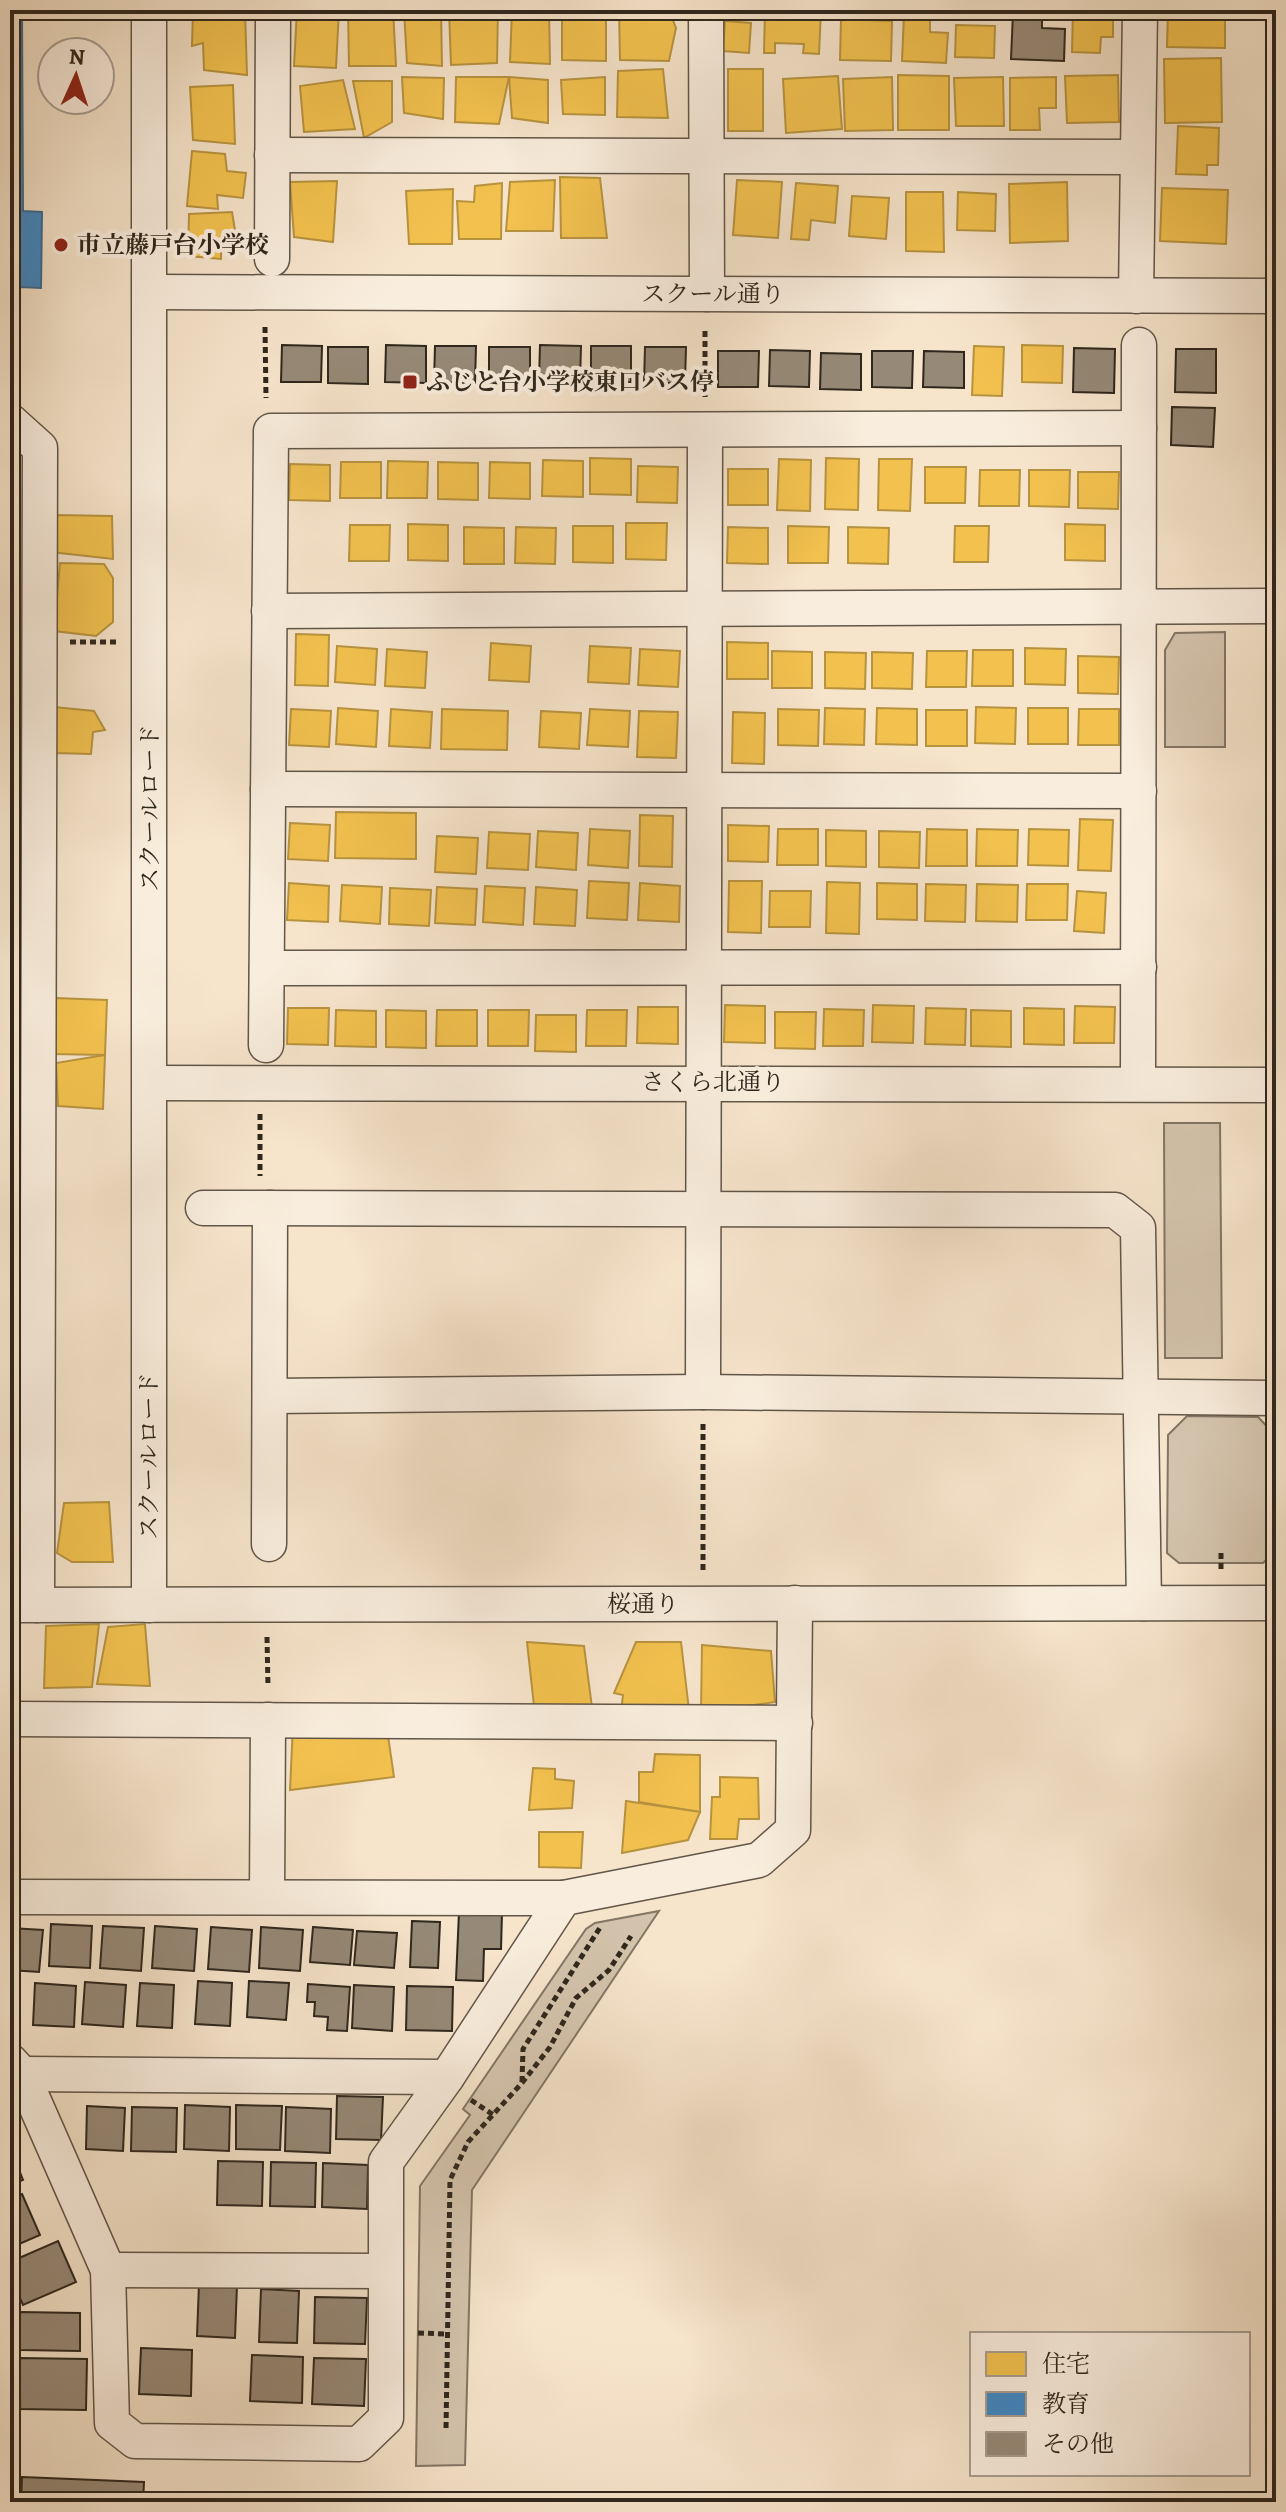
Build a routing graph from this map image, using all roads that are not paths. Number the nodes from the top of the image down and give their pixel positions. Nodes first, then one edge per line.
1 (149, 10) edge
2 (273, 10) edge
3 (706, 10) edge
4 (1140, 10) edge
5 (272, 155) junction
6 (707, 155) junction
7 (1137, 157) junction
8 (272, 259) dead end
9 (150, 292) junction
10 (1136, 296) junction
11 (1276, 296) edge
12 (706, 310) junction
13 (1139, 345) dead end
14 (10, 421) edge
15 (1139, 428) junction
16 (705, 430) junction
17 (24, 594) edge
18 (1276, 606) edge
19 (1139, 608) junction
20 (269, 611) junction
21 (705, 611) junction
22 (24, 772) edge
23 (268, 789) junction
24 (704, 790) junction
25 (1139, 791) junction
26 (24, 942) edge
27 (1139, 967) junction
28 (267, 968) junction
29 (704, 968) junction
30 (266, 1045) dead end
31 (704, 1082) junction
32 (150, 1083) junction
33 (1138, 1084) junction
34 (1276, 1085) edge
35 (24, 1125) edge
36 (265, 1197) junction
37 (203, 1208) dead end
38 (705, 1210) junction
39 (25, 1300) edge
40 (703, 1392) junction
41 (270, 1396) junction
42 (1141, 1396) junction
43 (1276, 1398) edge
44 (24, 1476) edge
45 (269, 1544) dead end
46 (795, 1603) junction
47 (1144, 1603) junction
48 (1276, 1603) edge
49 (24, 1605) edge
50 (149, 1605) junction
51 (10, 1719) edge
52 (268, 1720) junction
53 (795, 1723) junction
54 (267, 1896) junction
55 (10, 1897) edge
56 (564, 1898) junction
57 (16, 2068) edge
58 (455, 2086) junction
59 (108, 2270) junction
60 (385, 2271) junction

1 - 9 street, スクールロード
2 - 5 street
3 - 6 street
4 - 7 street
5 - 6 street
5 - 8 street
6 - 7 street
6 - 12 street
7 - 10 street
9 - 12 street, スクール通り
9 - 32 street, スクールロード
10 - 11 street, スクール通り
10 - 12 street, スクール通り
13 - 15 street
14 - 17 street
15 - 16 street
15 - 19 street
16 - 20 street
16 - 21 street
17 - 22 street
18 - 19 street
19 - 21 street
19 - 25 street
20 - 21 street
20 - 23 street
21 - 24 street
22 - 26 street
23 - 24 street
23 - 28 street
24 - 25 street
24 - 29 street
25 - 27 street
26 - 35 street
27 - 29 street
27 - 33 street
28 - 29 street
28 - 30 street
29 - 31 street
31 - 32 street, さくら北通り
31 - 33 street, さくら北通り
31 - 38 street
32 - 50 street, スクールロード
33 - 34 street, さくら北通り
35 - 39 street
36 - 37 street
36 - 38 street
36 - 41 street
38 - 40 street
38 - 42 street
39 - 44 street
40 - 41 street
40 - 42 street
41 - 45 street
42 - 43 street
42 - 47 street
44 - 49 street
46 - 47 street, 桜通り
46 - 50 street, 桜通り
46 - 53 street
47 - 48 street, 桜通り
49 - 50 street, 桜通り
51 - 52 street
52 - 53 street
52 - 54 street
53 - 56 street
54 - 55 street
54 - 56 street
56 - 58 street
57 - 58 street
57 - 59 street
58 - 60 street
59 - 60 street
59 - 60 street

